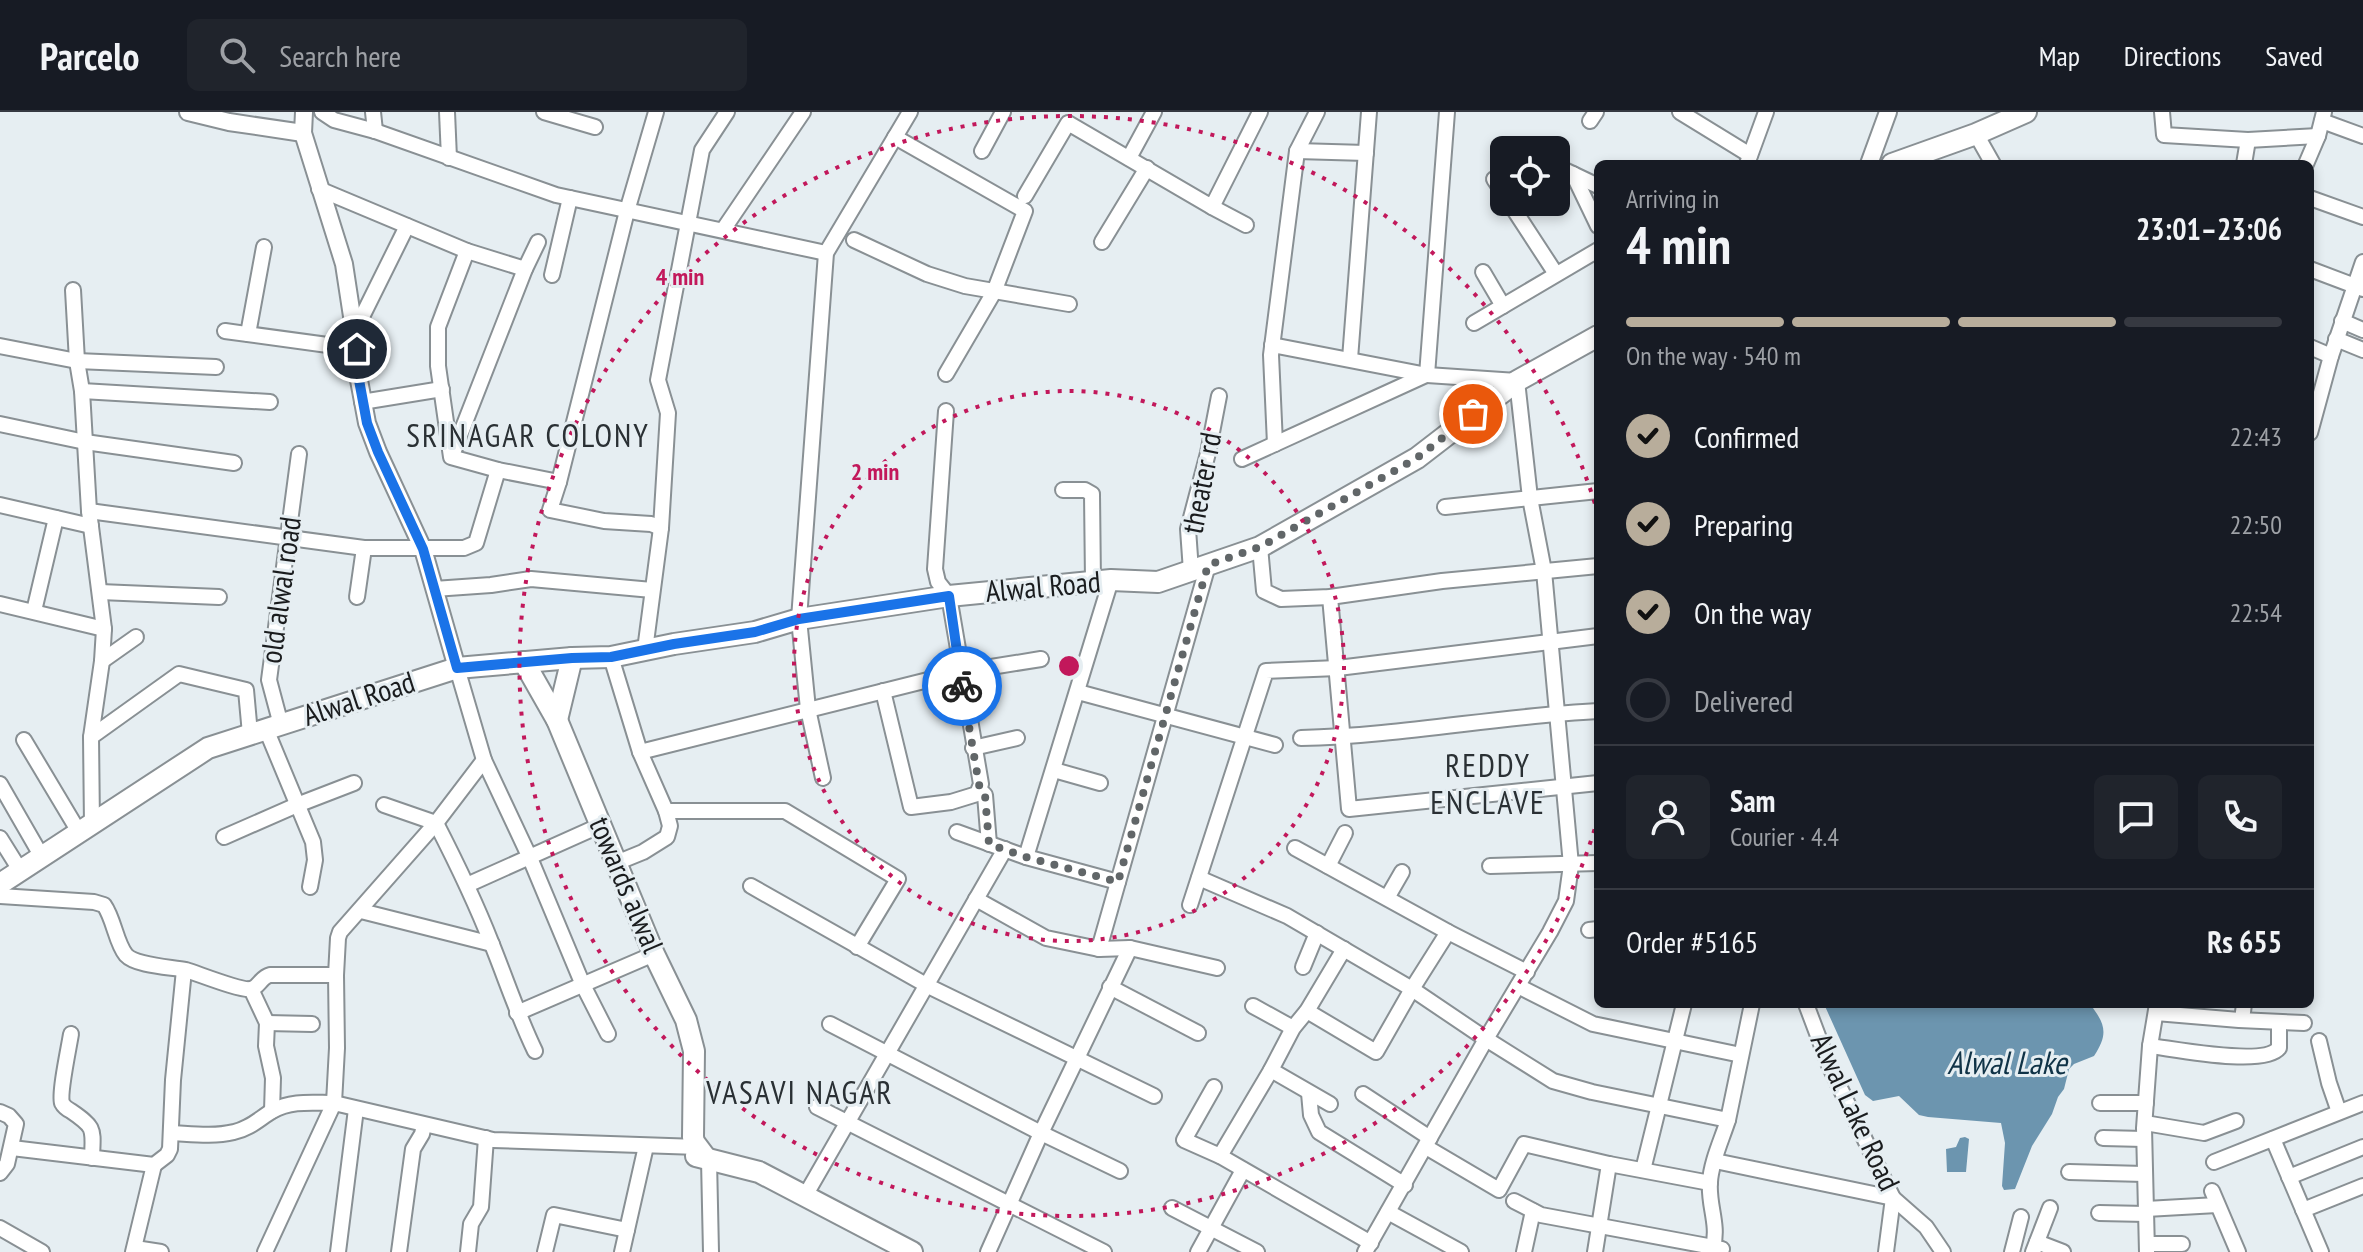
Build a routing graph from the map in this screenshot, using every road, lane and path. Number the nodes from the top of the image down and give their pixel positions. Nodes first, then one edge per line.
1 (188, 112) edge
2 (304, 112) edge
3 (322, 112) edge
4 (373, 112) edge
5 (447, 112) edge
6 (544, 112) edge
7 (656, 112) edge
8 (727, 112) edge
9 (803, 112) edge
10 (910, 112) edge
11 (1003, 112) edge
12 (1154, 112) edge
13 (1260, 112) edge
14 (1317, 112) edge
15 (1369, 112) edge
16 (1447, 112) edge
17 (1680, 112) edge
18 (1766, 112) edge
19 (1888, 112) edge
20 (2026, 112) edge
21 (2162, 112) edge
22 (2323, 116) edge
23 (229, 117) edge
24 (1070, 117) edge
25 (595, 127) dead end
26 (375, 131) junction
27 (303, 133) junction
28 (1976, 134) junction
29 (2318, 136) junction
30 (2363, 136) edge
31 (895, 137) junction
32 (2248, 140) junction
33 (982, 151) dead end
34 (1297, 151) junction
35 (1366, 153) junction
36 (449, 158) junction
37 (1129, 158) junction
38 (1749, 159) edge
39 (1870, 160) edge
40 (1903, 160) edge
41 (1991, 160) edge
42 (2245, 160) edge
43 (2308, 160) edge
44 (1147, 168) junction
45 (1570, 173) edge
46 (1573, 174) junction
47 (1594, 184) edge
48 (319, 189) junction
49 (1025, 196) dead end
50 (570, 198) junction
51 (2314, 199) edge
52 (1212, 207) junction
53 (627, 211) junction
54 (1518, 216) edge
55 (2363, 217) edge
56 (1594, 218) edge
57 (687, 223) junction
58 (1246, 225) dead end
59 (407, 226) junction
60 (723, 230) junction
61 (854, 240) dead end
62 (538, 242) dead end
63 (1102, 242) dead end
64 (264, 247) dead end
65 (467, 251) junction
66 (1594, 252) edge
67 (826, 253) junction
68 (2363, 262) edge
69 (525, 269) junction
70 (2314, 271) edge
71 (1483, 272) dead end
72 (1556, 274) junction
73 (552, 275) dead end
74 (2358, 288) edge
75 (73, 290) dead end
76 (994, 292) junction
77 (1069, 304) dead end
78 (1503, 306) junction
79 (1474, 323) dead end
80 (2352, 325) edge
81 (225, 331) dead end
82 (248, 334) junction
83 (1594, 338) edge
84 (2340, 341) junction
85 (355, 342) junction
86 (1272, 345) junction
87 (0, 346) edge
88 (2314, 349) edge
89 (2363, 350) edge
90 (2331, 356) junction
91 (1350, 359) junction
92 (77, 361) junction
93 (216, 367) dead end
94 (946, 374) dead end
95 (1427, 375) junction
96 (1517, 381) junction
97 (442, 389) junction
98 (82, 391) junction
99 (1219, 396) dead end
100 (270, 402) dead end
101 (362, 402) junction
102 (946, 411) dead end
103 (2314, 418) edge
104 (0, 426) edge
105 (85, 442) junction
106 (1275, 444) junction
107 (299, 454) dead end
108 (451, 457) junction
109 (1242, 459) dead end
110 (234, 463) dead end
111 (498, 470) junction
112 (559, 482) junction
113 (1063, 490) dead end
114 (1594, 491) edge
115 (1530, 498) junction
116 (0, 505) edge
117 (1445, 507) dead end
118 (56, 518) junction
119 (90, 519) junction
120 (661, 528) junction
121 (288, 538) junction
122 (1260, 547) junction
123 (364, 548) junction
124 (423, 549) junction
125 (1594, 566) edge
126 (1200, 568) junction
127 (1544, 571) junction
128 (1102, 581) junction
129 (434, 589) junction
130 (652, 590) junction
131 (100, 592) junction
132 (949, 596) junction
133 (219, 597) dead end
134 (357, 597) dead end
135 (1330, 597) junction
136 (0, 604) edge
137 (34, 611) junction
138 (799, 619) junction
139 (104, 629) junction
140 (136, 637) dead end
141 (1594, 637) edge
142 (1551, 643) junction
143 (645, 650) junction
144 (611, 657) junction
145 (572, 658) junction
146 (1041, 659) dead end
147 (102, 661) junction
148 (524, 662) junction
149 (457, 668) junction
150 (1338, 668) junction
151 (960, 672) junction
152 (883, 691) junction
153 (1078, 692) junction
154 (808, 709) junction
155 (1594, 711) edge
156 (1557, 713) junction
157 (1166, 715) junction
158 (557, 720) junction
159 (266, 730) junction
160 (1244, 736) junction
161 (91, 737) junction
162 (1343, 737) junction
163 (1017, 738) dead end
164 (1301, 738) dead end
165 (24, 740) dead end
166 (1275, 745) dead end
167 (973, 748) junction
168 (640, 752) junction
169 (484, 760) junction
170 (1054, 770) junction
171 (823, 778) dead end
172 (354, 783) dead end
173 (1100, 783) dead end
174 (1594, 783) edge
175 (0, 784) edge
176 (1564, 786) junction
177 (980, 790) junction
178 (297, 805) junction
179 (384, 805) dead end
180 (666, 811) junction
181 (436, 823) junction
182 (601, 825) junction
183 (86, 828) junction
184 (957, 832) dead end
185 (1345, 833) dead end
186 (224, 837) dead end
187 (0, 838) edge
188 (989, 844) junction
189 (1295, 848) dead end
190 (1005, 849) junction
191 (42, 857) junction
192 (1026, 857) junction
193 (530, 858) junction
194 (616, 863) junction
195 (1594, 863) edge
196 (1571, 865) junction
197 (1328, 866) junction
198 (1490, 866) dead end
199 (20, 870) junction
200 (1402, 872) dead end
201 (1199, 878) junction
202 (1118, 882) junction
203 (0, 884) edge
204 (467, 885) junction
205 (751, 886) dead end
206 (310, 887) dead end
207 (0, 896) edge
208 (1387, 898) junction
209 (976, 899) junction
210 (1190, 905) dead end
211 (361, 911) junction
212 (1448, 932) junction
213 (1317, 933) junction
214 (492, 944) junction
215 (857, 947) junction
216 (1130, 948) junction
217 (1099, 949) junction
218 (1344, 949) junction
219 (654, 954) junction
220 (1303, 967) dead end
221 (1217, 968) dead end
222 (184, 970) junction
223 (1527, 972) junction
224 (336, 975) junction
225 (583, 985) junction
226 (928, 986) junction
227 (1518, 986) junction
228 (1110, 987) junction
229 (251, 989) junction
230 (1412, 989) junction
231 (1253, 1006) dead end
232 (1683, 1008) edge
233 (1751, 1008) edge
234 (1808, 1008) edge
235 (2156, 1008) edge
236 (2244, 1008) edge
237 (2205, 1010) edge
238 (1307, 1011) junction
239 (517, 1013) junction
240 (2242, 1020) junction
241 (2279, 1022) junction
242 (267, 1023) junction
243 (2304, 1023) dead end
244 (312, 1024) dead end
245 (830, 1024) dead end
246 (1293, 1028) junction
247 (1198, 1033) dead end
248 (71, 1034) dead end
249 (608, 1034) dead end
250 (1486, 1039) junction
251 (1674, 1041) junction
252 (2319, 1041) dead end
253 (2150, 1046) junction
254 (535, 1051) dead end
255 (887, 1053) junction
256 (1741, 1055) junction
257 (1076, 1058) junction
258 (1271, 1070) junction
259 (1214, 1087) dead end
260 (1309, 1093) junction
261 (1363, 1094) dead end
262 (1154, 1096) dead end
263 (334, 1103) junction
264 (2100, 1103) dead end
265 (2146, 1103) junction
266 (2363, 1103) edge
267 (1330, 1104) dead end
268 (1658, 1105) junction
269 (817, 1107) dead end
270 (356, 1109) junction
271 (272, 1111) junction
272 (0, 1112) edge
273 (2339, 1112) junction
274 (1728, 1120) junction
275 (2236, 1121) dead end
276 (847, 1123) junction
277 (2145, 1123) junction
278 (424, 1125) junction
279 (171, 1133) junction
280 (1041, 1133) junction
281 (486, 1138) junction
282 (2103, 1138) dead end
283 (2144, 1139) junction
284 (2273, 1139) junction
285 (1428, 1143) junction
286 (646, 1146) junction
287 (2363, 1147) edge
288 (12, 1148) junction
289 (700, 1153) junction
290 (1220, 1156) junction
291 (92, 1158) junction
292 (1715, 1161) junction
293 (2214, 1162) dead end
294 (1609, 1164) junction
295 (154, 1165) junction
296 (1243, 1170) junction
297 (1643, 1170) junction
298 (1120, 1171) dead end
299 (2069, 1172) dead end
300 (0, 1173) edge
301 (2144, 1174) junction
302 (2289, 1177) junction
303 (1710, 1183) junction
304 (1405, 1185) junction
305 (2363, 1186) edge
306 (805, 1196) junction
307 (1893, 1198) junction
308 (1514, 1201) dead end
309 (1009, 1205) junction
310 (1172, 1208) dead end
311 (2050, 1208) dead end
312 (2303, 1210) junction
313 (1533, 1211) junction
314 (1388, 1212) junction
315 (2146, 1212) junction
316 (2099, 1213) dead end
317 (2021, 1217) dead end
318 (1212, 1227) junction
319 (1599, 1227) junction
320 (0, 1228) edge
321 (627, 1230) junction
322 (2182, 1244) dead end
323 (2035, 1247) edge
324 (1368, 1248) edge
325 (2147, 1248) edge
326 (1717, 1249) edge
327 (134, 1250) edge
328 (42, 1252) edge
329 (161, 1252) edge
330 (265, 1252) edge
331 (338, 1252) edge
332 (399, 1252) edge
333 (468, 1252) edge
334 (545, 1252) edge
335 (622, 1252) edge
336 (711, 1252) edge
337 (912, 1252) edge
338 (988, 1252) edge
339 (1104, 1252) edge
340 (1198, 1252) edge
341 (1257, 1252) edge
342 (1461, 1252) edge
343 (1524, 1252) edge
344 (1595, 1252) edge
345 (1886, 1252) edge
346 (1943, 1252) edge
347 (2012, 1252) edge
348 (2063, 1252) edge
349 (2238, 1252) edge
350 (2321, 1252) edge

1 - 23 street
2 - 27 street
3 - 26 street
4 - 26 street
5 - 36 street
6 - 25 street
7 - 53 street
8 - 57 street
9 - 60 street
10 - 31 street
11 - 33 street
12 - 37 street
13 - 52 street
14 - 34 street
15 - 35 street
16 - 95 street
17 - 38 street
18 - 38 street
19 - 39 street
20 - 28 main road
21 - 32 street
22 - 29 street
22 - 30 street
23 - 27 street
24 - 37 street
24 - 49 street
26 - 36 street
27 - 48 street
28 - 40 main road
28 - 41 street
29 - 32 street
29 - 43 street
31 - 67 street
31 - 76 street
32 - 42 street
34 - 35 street
34 - 86 street
35 - 91 street
36 - 50 street
37 - 44 street
44 - 52 street
44 - 63 street
45 - 46 street
46 - 47 street
46 - 56 street
48 - 59 street
48 - 85 street
50 - 53 street
50 - 73 street
51 - 55 street
52 - 58 street
53 - 57 street
53 - 112 street
54 - 72 street
57 - 60 street
57 - 120 street
59 - 65 street
59 - 85 street
60 - 67 street
61 - 76 street
62 - 69 street
64 - 82 street
65 - 69 street
65 - 97 street
66 - 72 street
67 - 138 street
68 - 74 street
69 - 108 street
70 - 74 street
71 - 78 street
72 - 78 street
74 - 80 street
75 - 92 street
76 - 77 street
76 - 94 street
78 - 79 street
80 - 84 street
81 - 82 street
82 - 85 street
83 - 96 main road, Alwal Road
84 - 89 street
84 - 90 street
85 - 101 street
86 - 91 street
86 - 106 street
87 - 92 street
88 - 90 street
90 - 103 street
91 - 95 street
92 - 93 street
92 - 98 street
95 - 96 street
95 - 106 street
96 - 115 street
96 - 122 main road, Alwal Road
97 - 101 street
97 - 108 street
98 - 100 street
98 - 105 street
99 - 126 street, theater rd
101 - 124 street
102 - 132 street
104 - 105 street
105 - 110 street
105 - 119 street
106 - 109 street
107 - 121 street, old alwal road
108 - 111 street
111 - 112 street
111 - 124 street
112 - 120 street
113 - 128 street
114 - 115 street
115 - 117 street
115 - 127 street
116 - 118 street
118 - 119 street
118 - 137 street
119 - 121 street
119 - 131 street
120 - 130 street
121 - 123 street
121 - 159 street, old alwal road
122 - 126 main road, Alwal Road
122 - 135 street
123 - 124 street
123 - 134 street
124 - 129 street
125 - 127 street
126 - 128 main road, Alwal Road
126 - 157 street, theater rd
127 - 135 street
127 - 142 street
128 - 132 main road, Alwal Road
128 - 153 street
129 - 130 street
129 - 149 street
130 - 143 street
131 - 133 street
131 - 139 street
132 - 138 main road, Alwal Road
132 - 151 street
135 - 150 street
136 - 137 street
137 - 139 street
138 - 143 main road, Alwal Road
138 - 154 street
139 - 147 street
140 - 147 street
141 - 142 street
142 - 150 street
142 - 156 street
143 - 144 main road, Alwal Road
144 - 145 main road, Alwal Road
144 - 168 street
145 - 148 main road, Alwal Road
145 - 158 main road
146 - 151 street
147 - 161 street
148 - 149 main road, Alwal Road
148 - 158 main road, towards alwal
149 - 159 main road, Alwal Road
149 - 169 street
150 - 160 street
150 - 162 street
151 - 152 street
151 - 167 street
152 - 154 street
152 - 177 street
153 - 157 street
153 - 170 street
154 - 168 street
154 - 171 street
155 - 156 street
156 - 162 street
156 - 176 street
157 - 160 street
157 - 202 street, theater rd
158 - 182 main road, towards alwal
159 - 161 street
159 - 178 street
159 - 183 main road, Alwal Road
160 - 166 street
160 - 201 street
161 - 183 street
162 - 164 street
162 - 176 street
163 - 167 street
165 - 183 street
167 - 177 street
168 - 180 street
169 - 181 street
169 - 193 street
170 - 173 street
170 - 192 street
172 - 178 street
174 - 176 street
175 - 191 street
176 - 196 street
177 - 188 street
178 - 186 street
178 - 206 street
179 - 181 street
180 - 194 street
180 - 215 street
181 - 204 street
181 - 211 street
182 - 193 street
182 - 194 main road, towards alwal
183 - 191 main road, Alwal Road
184 - 188 street
185 - 197 street
187 - 199 street
188 - 190 street
189 - 197 street
190 - 192 street
190 - 209 street
191 - 199 main road, Alwal Road
192 - 202 street
193 - 204 street
193 - 225 street
194 - 219 main road, towards alwal
195 - 196 street
196 - 198 street
196 - 223 street
197 - 208 street
199 - 203 main road, Alwal Road
200 - 208 street
201 - 210 street
201 - 213 street
202 - 217 street, theater rd
204 - 214 street
205 - 215 street
207 - 222 street
208 - 212 street
209 - 217 street
209 - 226 street
211 - 214 street
211 - 224 street
212 - 223 street
212 - 230 street
213 - 218 street
213 - 220 street
214 - 239 street
215 - 226 street
216 - 217 street
216 - 221 street
216 - 228 street
218 - 230 street
218 - 238 street
219 - 225 street
219 - 289 main road, towards alwal
222 - 229 street
222 - 279 street
223 - 227 street
224 - 229 street
224 - 263 street
225 - 239 street
225 - 249 street
226 - 255 street
226 - 257 street
227 - 250 street
227 - 251 street
228 - 247 street
228 - 257 street
229 - 242 street
230 - 238 street
230 - 250 street
231 - 246 street
232 - 251 street
233 - 256 street
234 - 307 street, Alwal Lake Road
235 - 237 street
235 - 253 street
236 - 240 street
237 - 240 street
238 - 246 street
239 - 254 street
240 - 241 street
241 - 243 street
241 - 253 street
242 - 244 street
242 - 271 street
245 - 255 street
246 - 258 street
248 - 291 street
250 - 268 street
250 - 285 street
251 - 256 street
251 - 268 street
252 - 273 street
253 - 265 street
255 - 276 street
255 - 280 street
256 - 274 street
257 - 262 street
257 - 280 street
258 - 260 street
258 - 290 street
259 - 290 street
260 - 267 street
260 - 304 street
261 - 285 street
263 - 270 street
263 - 271 street
263 - 330 street
264 - 265 street
265 - 277 street
266 - 273 street
268 - 274 street
268 - 297 street
269 - 276 street
270 - 278 street
270 - 331 street
271 - 279 street
272 - 288 street
273 - 284 street
274 - 292 street
275 - 277 street
276 - 306 street
276 - 309 street
277 - 283 street
278 - 281 street
278 - 332 street
279 - 295 street
280 - 298 street
280 - 309 street
281 - 286 street
281 - 333 street
282 - 283 street
283 - 301 street
284 - 293 street
284 - 302 street
285 - 294 street
285 - 304 street
286 - 289 street
286 - 321 street
287 - 302 street
288 - 291 street
288 - 300 street
289 - 306 main road
289 - 336 street
290 - 296 street
291 - 295 street
292 - 303 street
292 - 307 street
294 - 297 street
294 - 319 street
295 - 327 street
296 - 318 street
296 - 324 street
297 - 303 street
299 - 301 street
301 - 315 street
302 - 312 street
303 - 326 street
304 - 314 street
305 - 312 street
306 - 337 main road
307 - 345 street
307 - 346 street, Alwal Lake Road
308 - 313 street
309 - 338 street
309 - 339 street
310 - 318 street
311 - 323 street
312 - 350 street
313 - 319 street
313 - 343 street
314 - 324 street
314 - 342 street
315 - 316 street
315 - 325 street
315 - 349 street
317 - 347 street
318 - 340 street
318 - 341 street
319 - 326 street
319 - 344 street
320 - 328 street
321 - 334 street
321 - 335 street
322 - 325 street
323 - 348 street
327 - 329 street

